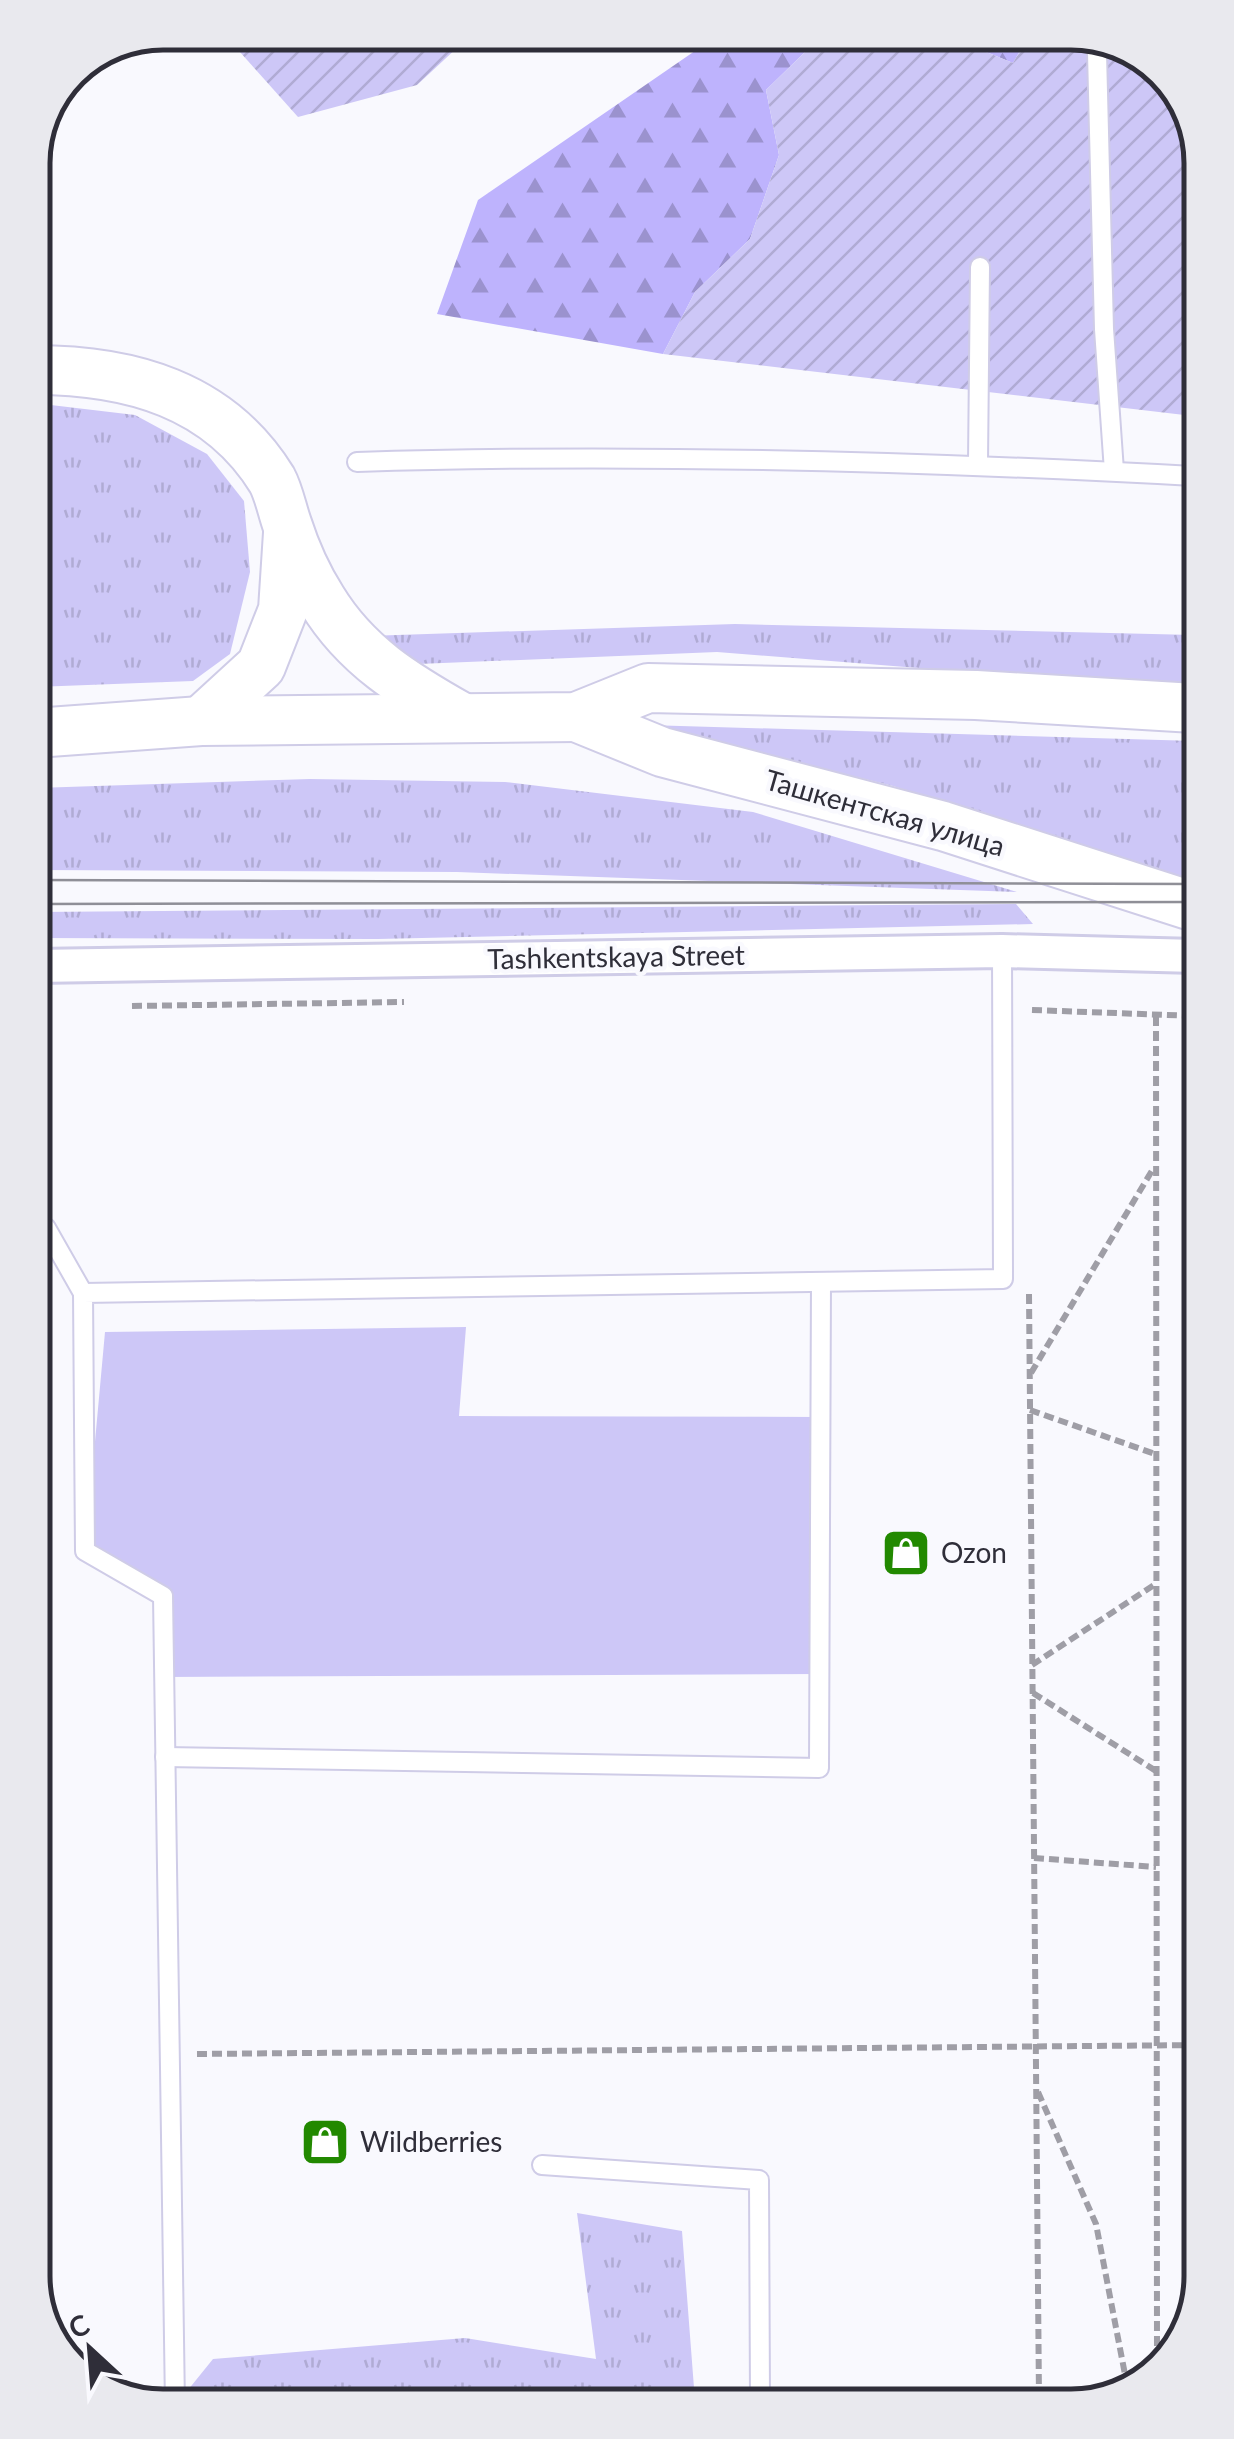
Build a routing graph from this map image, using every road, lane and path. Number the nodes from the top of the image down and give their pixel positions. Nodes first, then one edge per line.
1 (1097, 54) dead end
2 (980, 266) dead end
3 (50, 371) edge
4 (356, 462) dead end
5 (978, 462) junction
6 (1114, 472) junction
7 (1184, 476) edge
8 (288, 529) junction
9 (1184, 707) edge
10 (576, 716) junction
11 (463, 718) junction
12 (200, 720) junction
13 (50, 731) edge
14 (1184, 903) edge
15 (1002, 951) junction
16 (1184, 956) edge
17 (50, 966) edge
18 (1001, 987) junction
19 (412, 1002) dead end
20 (125, 1006) dead end
21 (1156, 1016) junction
22 (1184, 1016) edge
23 (1156, 1166) junction
24 (50, 1235) edge
25 (821, 1282) junction
26 (1029, 1283) dead end
27 (82, 1293) junction
28 (1030, 1374) junction
29 (1030, 1410) junction
30 (1155, 1454) junction
31 (1156, 1584) junction
32 (1032, 1662) junction
33 (1033, 1696) junction
34 (165, 1758) junction
35 (1156, 1771) junction
36 (1034, 1858) junction
37 (1156, 1868) junction
38 (1036, 2044) junction
39 (1184, 2045) edge
40 (1156, 2046) junction
41 (170, 2054) junction
42 (1036, 2089) junction
43 (542, 2165) dead end
44 (1157, 2349) edge
45 (1125, 2375) edge
46 (175, 2389) edge
47 (760, 2389) edge
48 (1039, 2389) edge

1 - 6 lane
2 - 5 lane
3 - 8 main road
4 - 5 lane
5 - 6 lane
6 - 7 lane
8 - 11 main road
8 - 12 main road
9 - 10 main road, Ташкентская улица
10 - 11 main road, Ташкентская улица
10 - 14 main road, Ташкентская улица
11 - 12 main road, Ташкентская улица
12 - 13 main road, Ташкентская улица
15 - 16 street, Tashkentskaya Street
15 - 17 street, Tashkentskaya Street
15 - 18 lane
18 - 21 path
18 - 25 lane
19 - 20 path
21 - 22 path
21 - 23 path
23 - 28 path
23 - 30 path
24 - 27 lane
25 - 27 lane
25 - 34 lane
26 - 28 path
27 - 34 lane
28 - 29 path
29 - 30 path
29 - 32 path
30 - 31 path
31 - 32 path
31 - 35 path
32 - 33 path
33 - 35 path
33 - 36 path
34 - 41 lane
35 - 37 path
36 - 37 path
36 - 38 path
37 - 40 path
38 - 40 path
38 - 41 path
38 - 42 path
39 - 40 path
40 - 44 path
41 - 46 lane
42 - 45 path
42 - 48 path
43 - 47 lane

